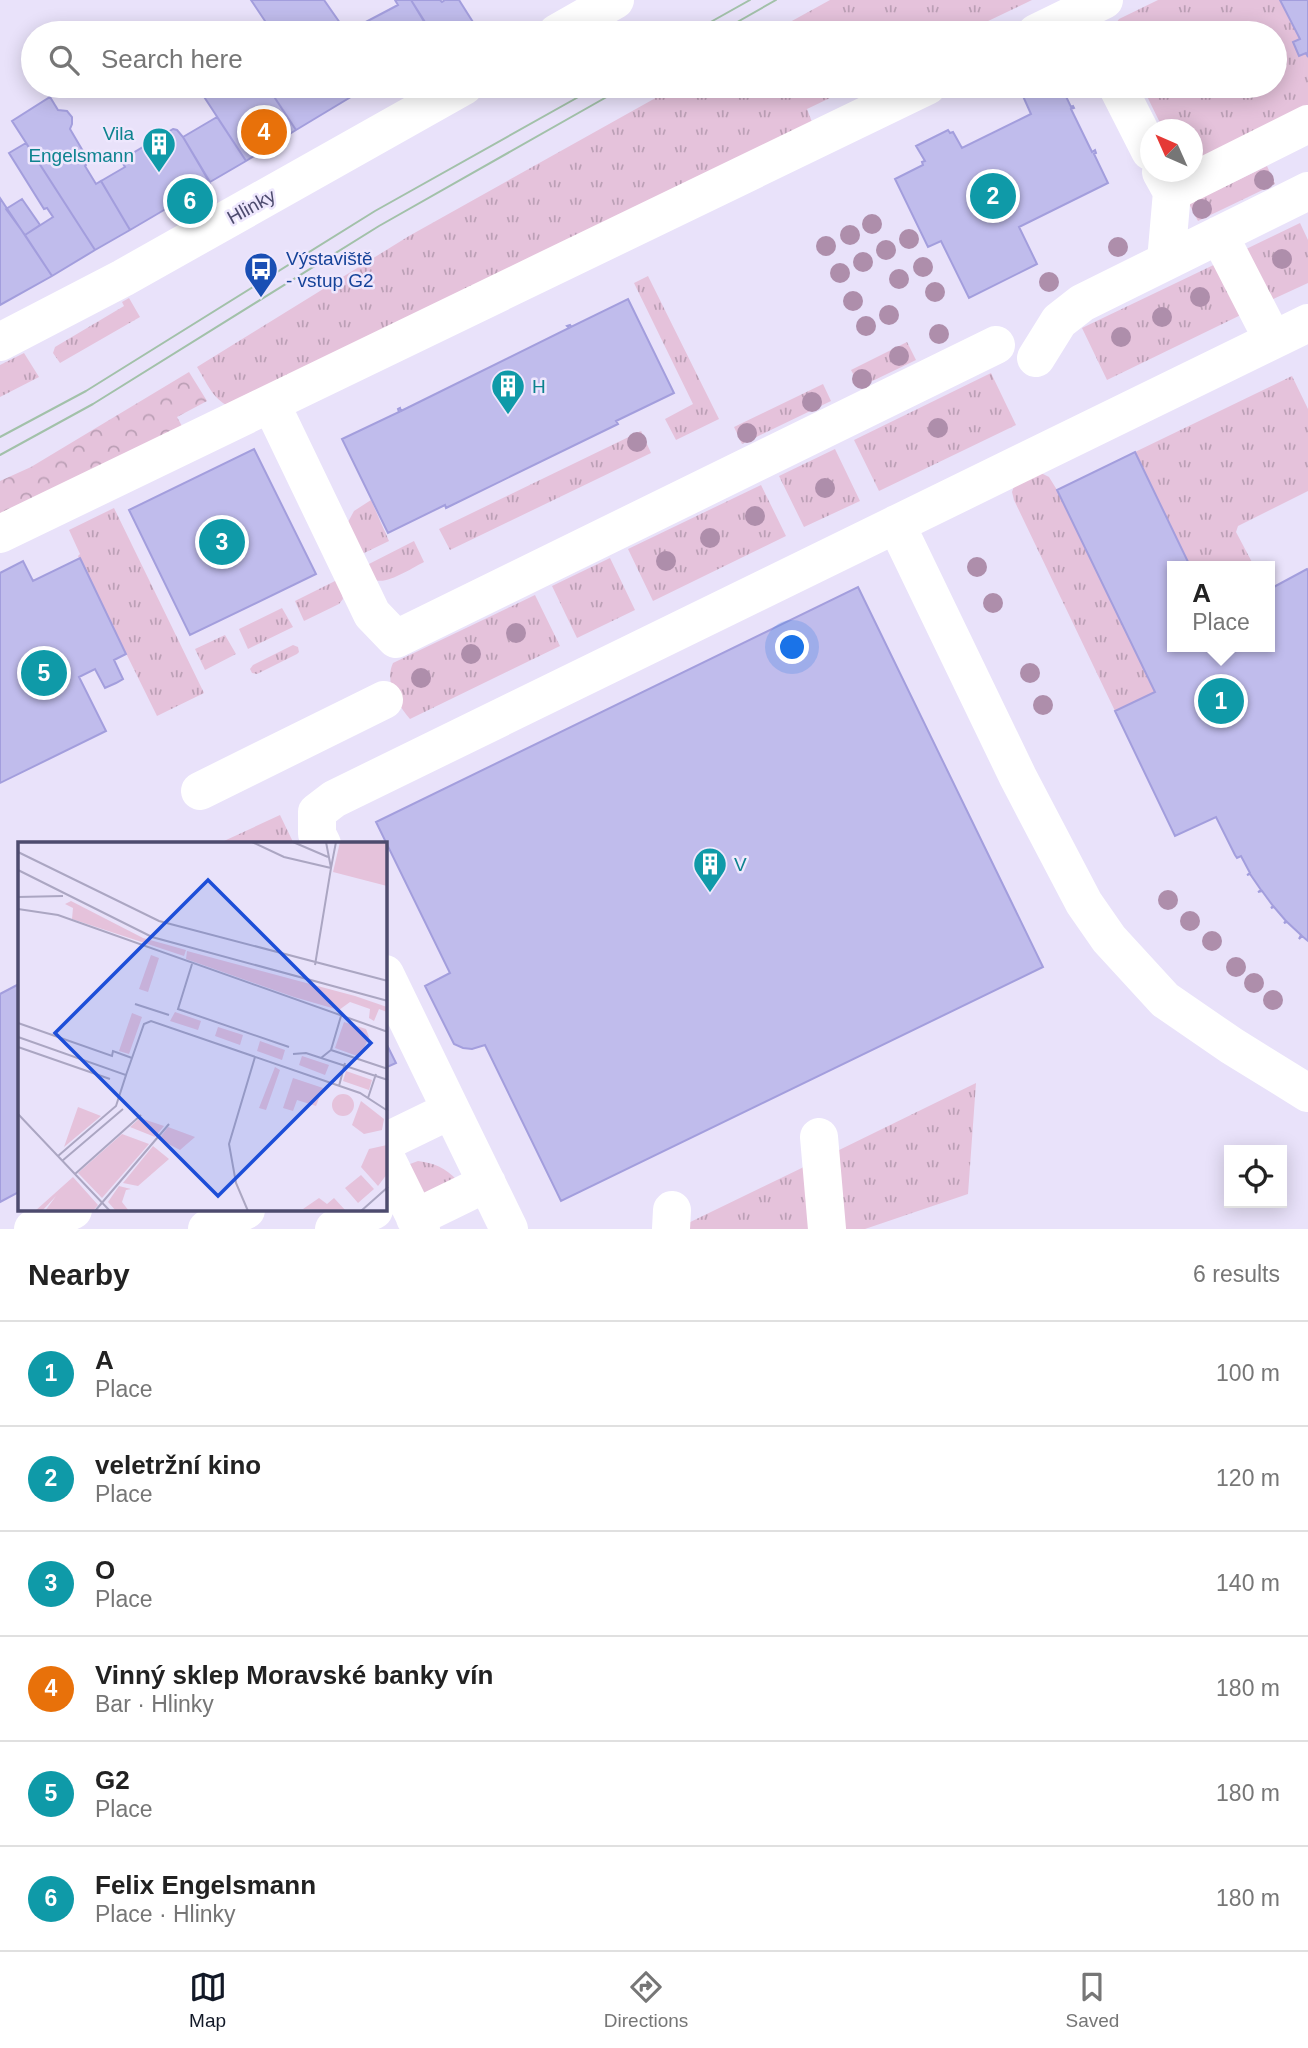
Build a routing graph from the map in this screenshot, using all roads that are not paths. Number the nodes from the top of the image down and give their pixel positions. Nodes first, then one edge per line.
1 (615, 0) edge
2 (1091, 15) edge
3 (577, 21) edge
4 (1073, 21) edge
5 (443, 98) edge
6 (902, 98) edge
7 (1122, 98) edge
8 (1308, 124) edge
9 (1140, 132) edge
10 (1265, 146) junction
11 (1203, 169) edge
12 (1166, 182) edge
13 (1303, 202) edge
14 (1219, 235) junction
15 (1166, 261) junction
16 (1308, 323) edge
17 (1273, 340) junction
18 (0, 342) edge
19 (996, 345) dead end
20 (1036, 358) dead end
21 (271, 404) junction
22 (896, 524) junction
23 (0, 534) edge
24 (384, 700) dead end
25 (200, 791) dead end
26 (321, 842) edge
27 (387, 983) edge
28 (396, 1023) edge
29 (1308, 1093) edge
30 (451, 1110) junction
31 (819, 1137) dead end
32 (387, 1141) edge
33 (387, 1163) edge
34 (487, 1183) junction
35 (400, 1211) edge
36 (69, 1212) edge
37 (242, 1212) edge
38 (33, 1229) edge
39 (207, 1229) edge
40 (334, 1229) edge
41 (509, 1229) edge
42 (827, 1229) edge

1 - 3 street
2 - 4 street
5 - 18 street, Hlinky
6 - 21 street
7 - 9 street
8 - 10 street
10 - 11 street
10 - 13 street
12 - 15 street
13 - 14 street
14 - 15 street
14 - 17 street
15 - 20 street
16 - 17 street
17 - 22 street
19 - 21 street
21 - 23 street
22 - 26 street
22 - 29 street
24 - 25 street
27 - 28 street
28 - 30 street
30 - 32 street
30 - 34 street
31 - 42 street
33 - 35 street
34 - 35 street
34 - 41 street
35 - 40 street
36 - 38 street
37 - 39 street

